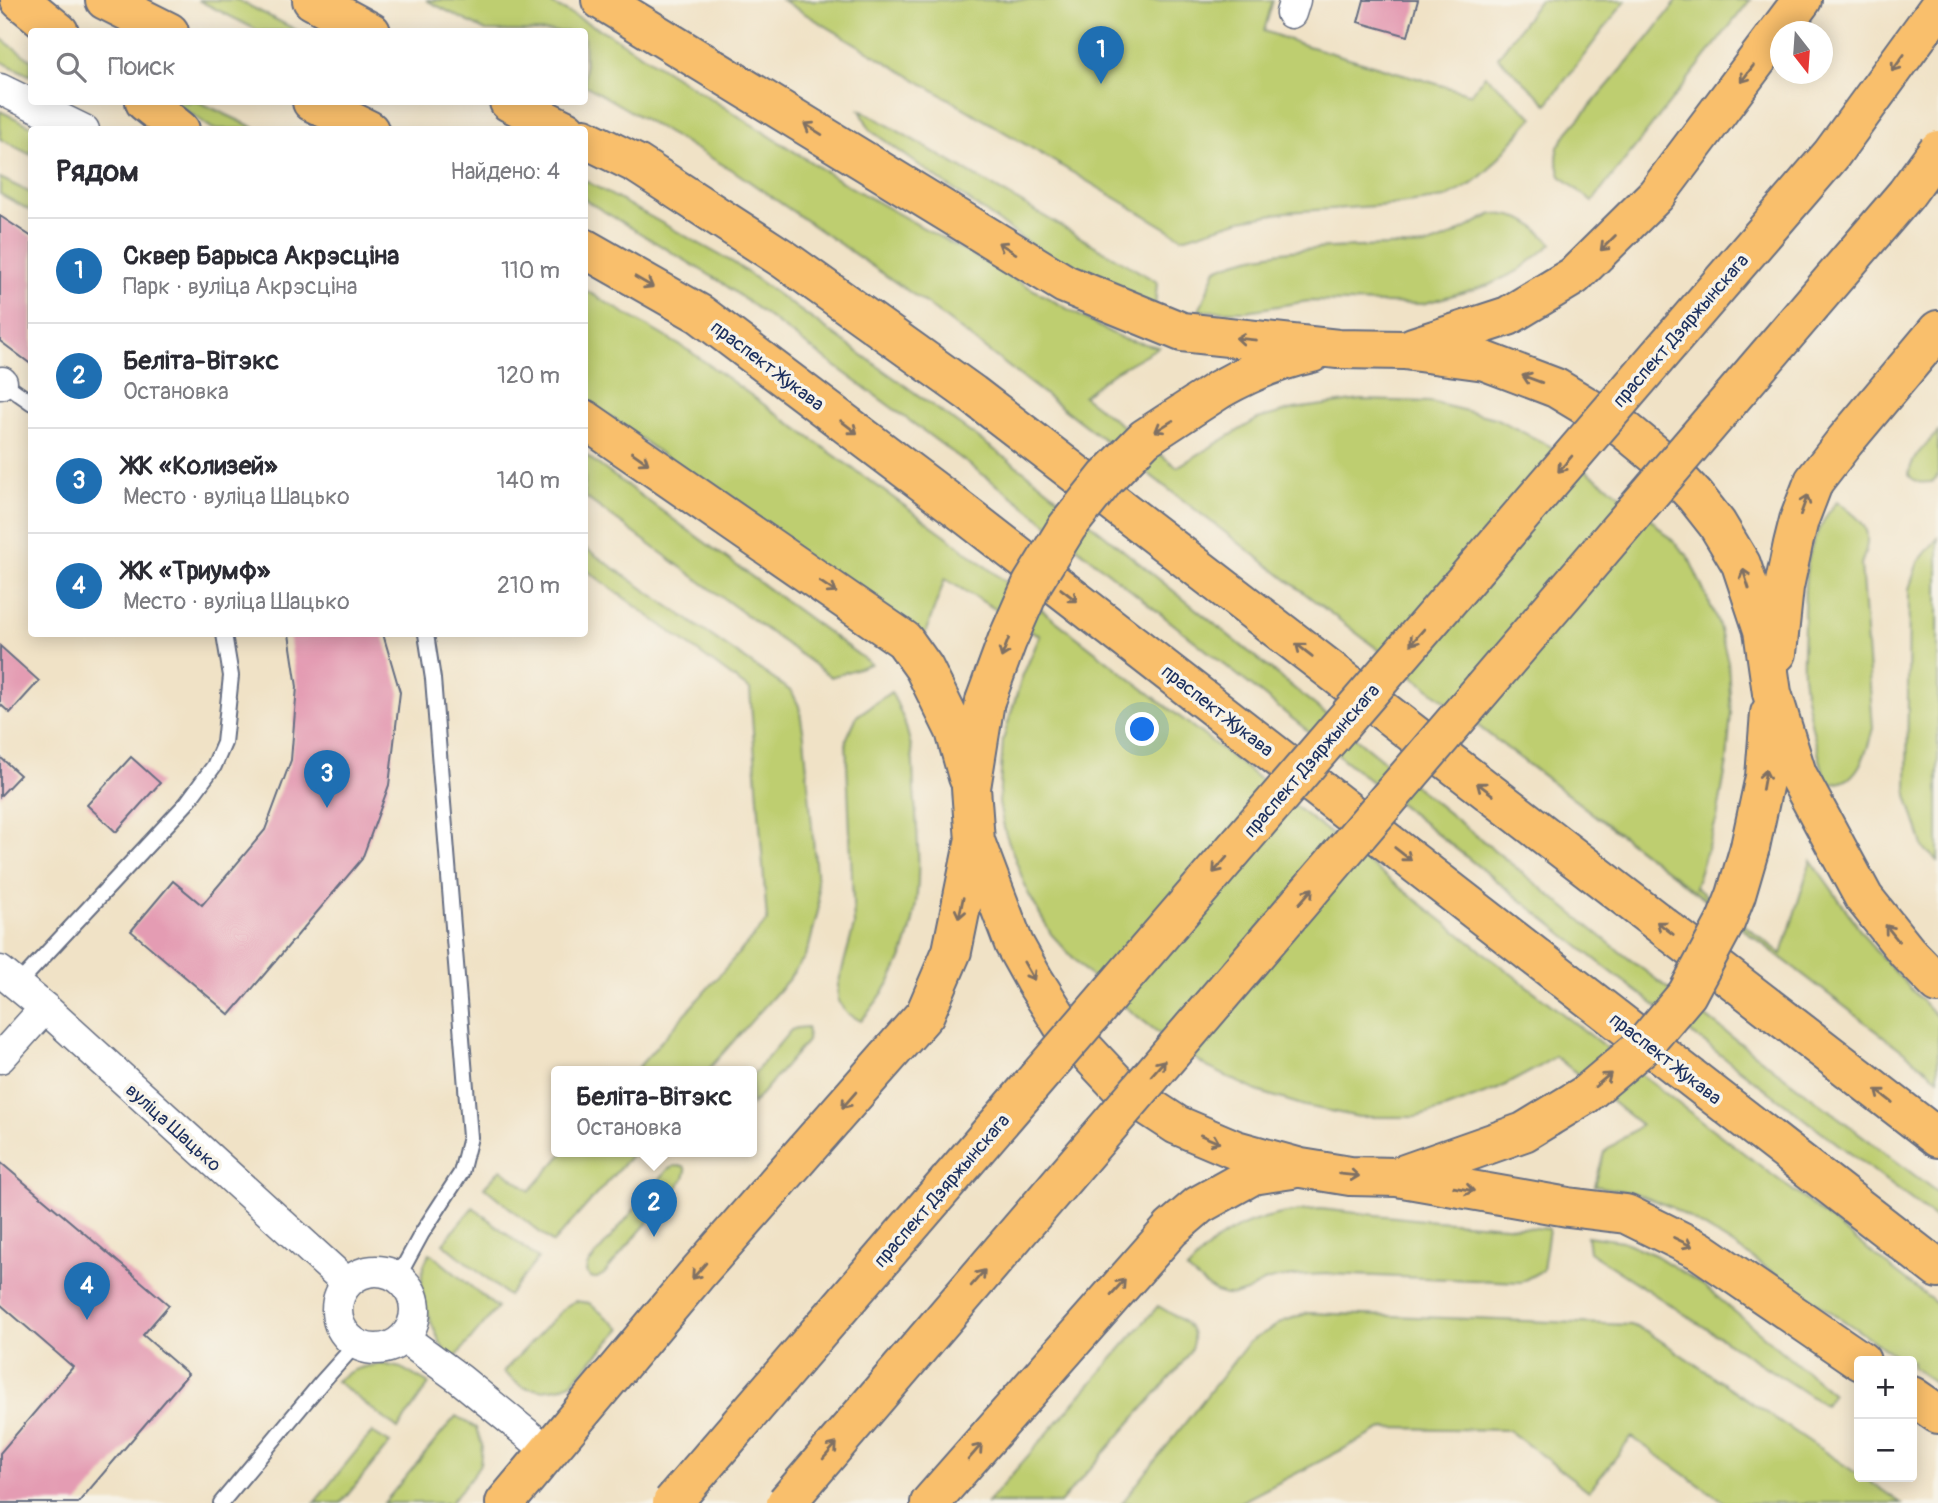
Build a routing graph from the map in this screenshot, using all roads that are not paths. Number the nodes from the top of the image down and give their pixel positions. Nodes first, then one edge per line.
1 (20, 0) edge
2 (105, 0) edge
3 (312, 0) edge
4 (601, 0) edge
5 (1802, 0) edge
6 (1938, 8) edge
7 (54, 28) edge
8 (161, 28) edge
9 (364, 28) edge
10 (0, 89) edge
11 (28, 103) edge
12 (33, 105) edge
13 (149, 105) edge
14 (318, 105) edge
15 (515, 105) edge
16 (76, 126) edge
17 (175, 126) edge
18 (361, 126) edge
19 (558, 126) edge
20 (588, 140) edge
21 (1938, 150) edge
22 (588, 250) edge
23 (1938, 330) edge
24 (1338, 349) junction
25 (1404, 350) junction
26 (1, 383) edge
27 (28, 400) edge
28 (588, 422) edge
29 (224, 637) edge
30 (426, 637) edge
31 (1772, 692) junction
32 (971, 788) junction
33 (975, 841) junction
34 (8, 978) edge
35 (1938, 984) edge
36 (45, 1008) junction
37 (0, 1058) edge
38 (1938, 1138) edge
39 (1301, 1168) junction
40 (1397, 1177) junction
41 (1938, 1269) edge
42 (398, 1278) junction
43 (347, 1283) junction
44 (404, 1338) junction
45 (356, 1344) junction
46 (1854, 1356) edge
47 (1917, 1399) edge
48 (1938, 1414) edge
49 (548, 1451) junction
50 (222, 1503) edge
51 (505, 1503) edge
52 (672, 1503) edge
53 (786, 1503) edge
54 (930, 1503) edge

1 - 7 main road
2 - 8 main road
3 - 9 main road
24 -> 4 main road
5 -> 25 main road
6 -> 52 main road, праспект Дзяржынскага, bridge
10 - 11 street
12 - 16 street
13 - 17 main road
14 - 18 main road
15 - 19 main road
38 -> 20 main road
53 -> 21 main road, bridge
22 -> 41 main road, праспект Жукава
31 -> 23 main road
24 - 25 main road
24 -> 32 main road, bridge
31 -> 25 main road
26 - 27 lane
28 -> 32 main road
29 - 34 lane
30 - 42 lane
35 -> 31 main road
40 -> 31 main road, bridge
32 - 33 main road
33 -> 39 main road
33 -> 49 main road
34 - 36 street, вуліца Шацько
36 - 37 street
36 - 43 street, вуліца Шацько
39 -> 40 main road
54 -> 39 main road
40 -> 46 main road
42 - 43 street
42 - 44 street
43 - 45 street
44 - 45 street
44 - 49 street
45 - 50 lane
47 - 48 main road
49 - 51 main road

